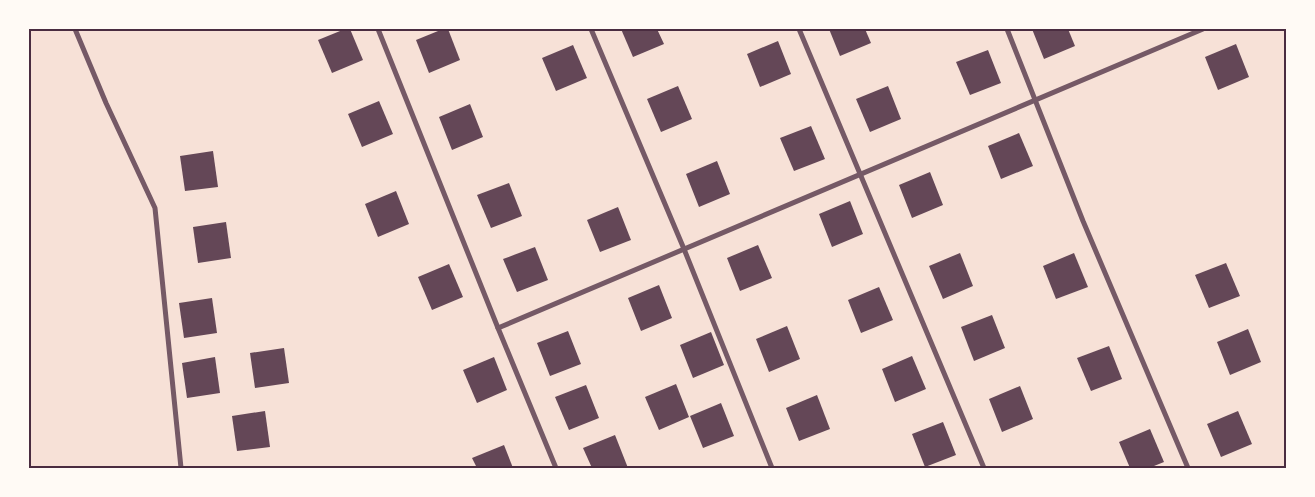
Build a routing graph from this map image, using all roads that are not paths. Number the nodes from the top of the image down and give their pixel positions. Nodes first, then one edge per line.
1 (75, 29) edge
2 (378, 29) edge
3 (591, 29) edge
4 (799, 29) edge
5 (1007, 29) edge
6 (1203, 29) edge
7 (1035, 100) junction
8 (860, 174) junction
9 (684, 249) junction
10 (498, 328) junction
11 (181, 468) edge
12 (556, 468) edge
13 (772, 468) edge
14 (984, 468) edge
15 (1188, 468) edge

1 - 11 street
2 - 10 street
3 - 9 street
4 - 8 street
5 - 7 street
6 - 7 street
7 - 8 street
7 - 15 street
8 - 9 street
8 - 14 street
9 - 10 street
9 - 13 street
10 - 12 street

